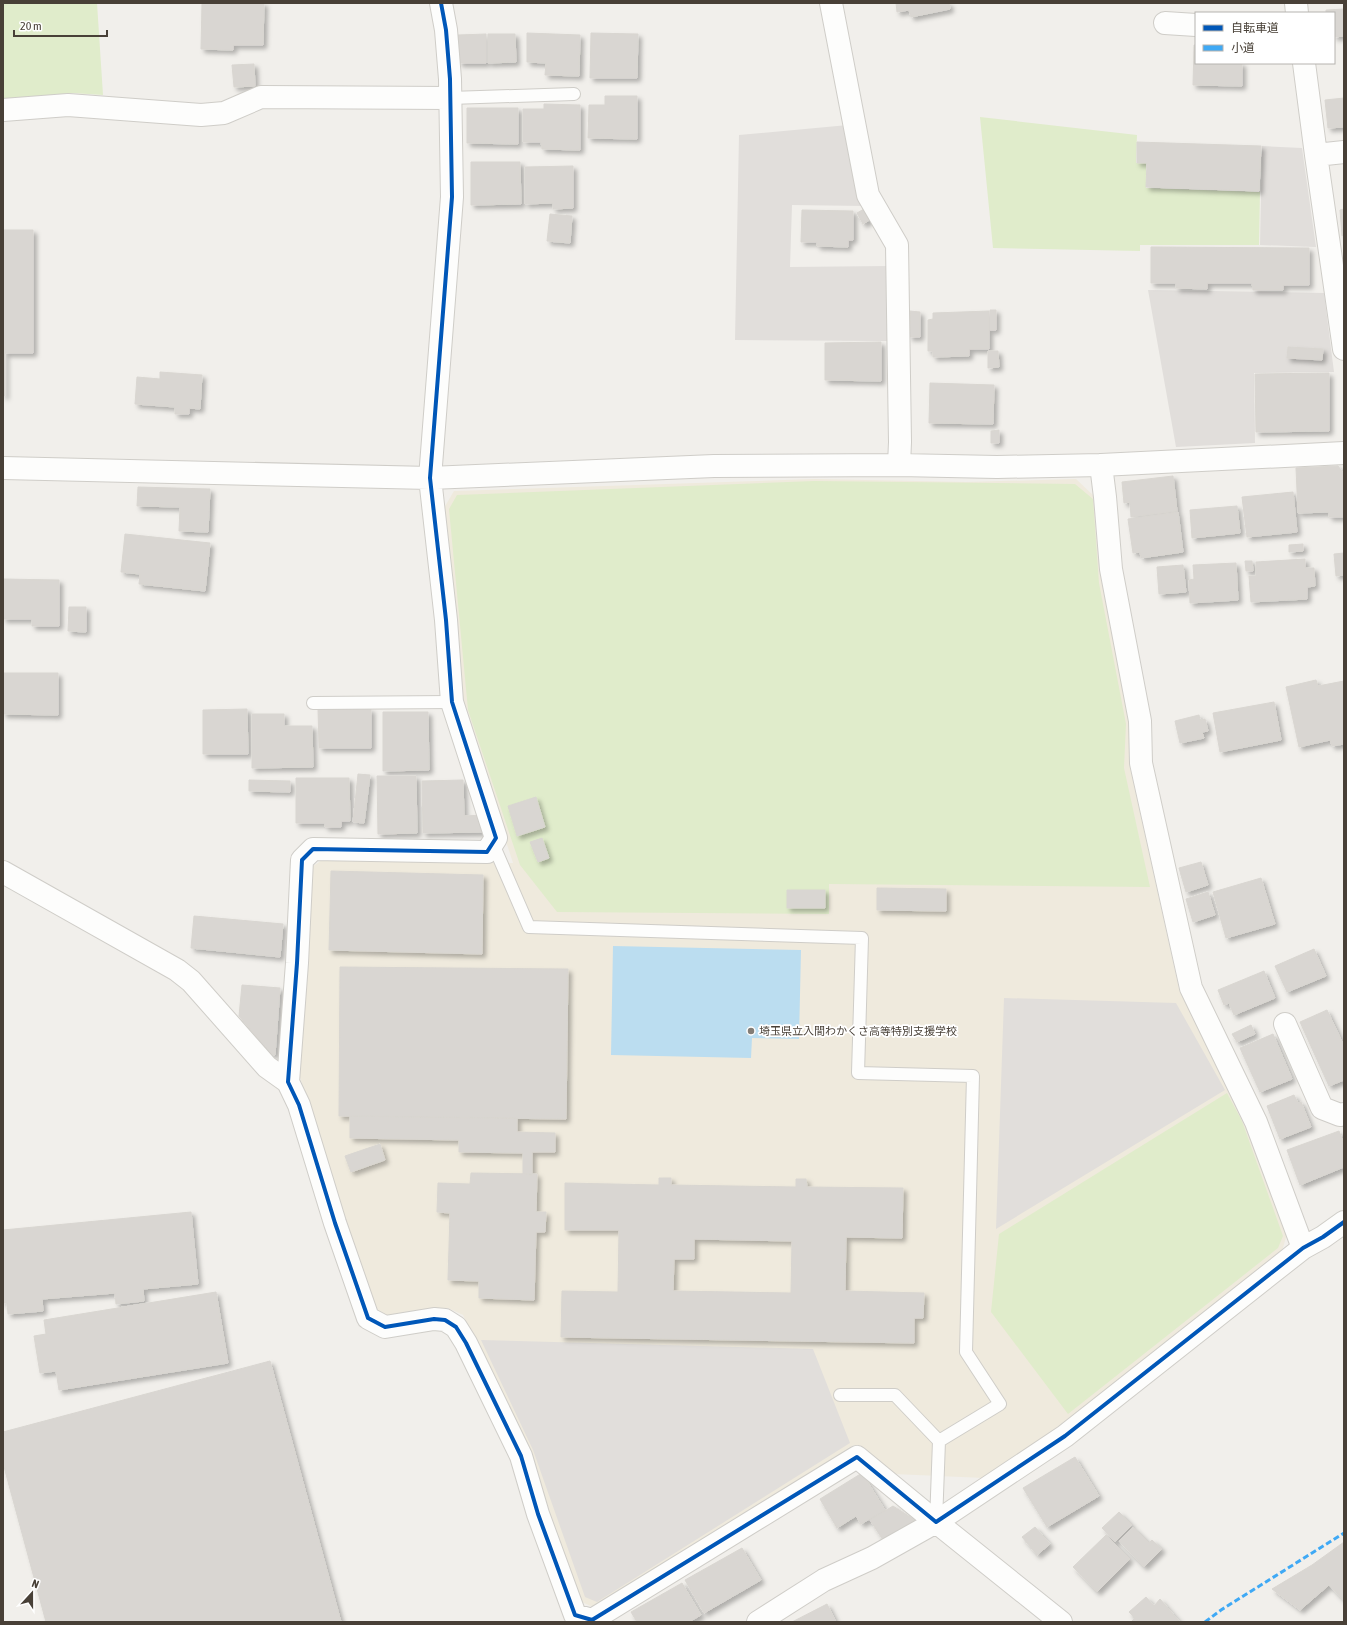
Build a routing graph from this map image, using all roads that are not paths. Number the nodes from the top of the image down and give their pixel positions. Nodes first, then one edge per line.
1 (441, 3) edge
2 (831, 3) edge
3 (1165, 23) dead end
4 (1195, 25) edge
5 (1304, 64) edge
6 (574, 94) dead end
7 (450, 98) junction
8 (3, 110) edge
9 (1344, 152) edge
10 (1316, 155) junction
11 (1344, 349) edge
12 (1344, 453) edge
13 (1101, 464) junction
14 (899, 465) junction
15 (3, 468) edge
16 (430, 478) junction
17 (452, 702) junction
18 (313, 703) dead end
19 (492, 844) junction
20 (3, 872) edge
21 (1285, 1024) dead end
22 (288, 1082) junction
23 (1344, 1114) edge
24 (1344, 1222) edge
25 (1303, 1248) junction
26 (840, 1395) dead end
27 (939, 1441) junction
28 (936, 1522) junction
29 (758, 1622) edge
30 (1061, 1622) edge

1 - 7 street
2 - 14 street
3 - 4 street
5 - 10 street
6 - 7 lane
7 - 8 street
7 - 16 street
9 - 10 street
10 - 11 street
12 - 13 street
13 - 14 street
13 - 25 street
14 - 16 street
15 - 16 street
16 - 17 street
17 - 18 lane
17 - 19 street
19 - 22 street
19 - 27 lane
20 - 22 street
21 - 23 street
22 - 28 street
24 - 25 street
25 - 28 street
26 - 27 lane
27 - 28 lane
28 - 29 street
28 - 30 street

